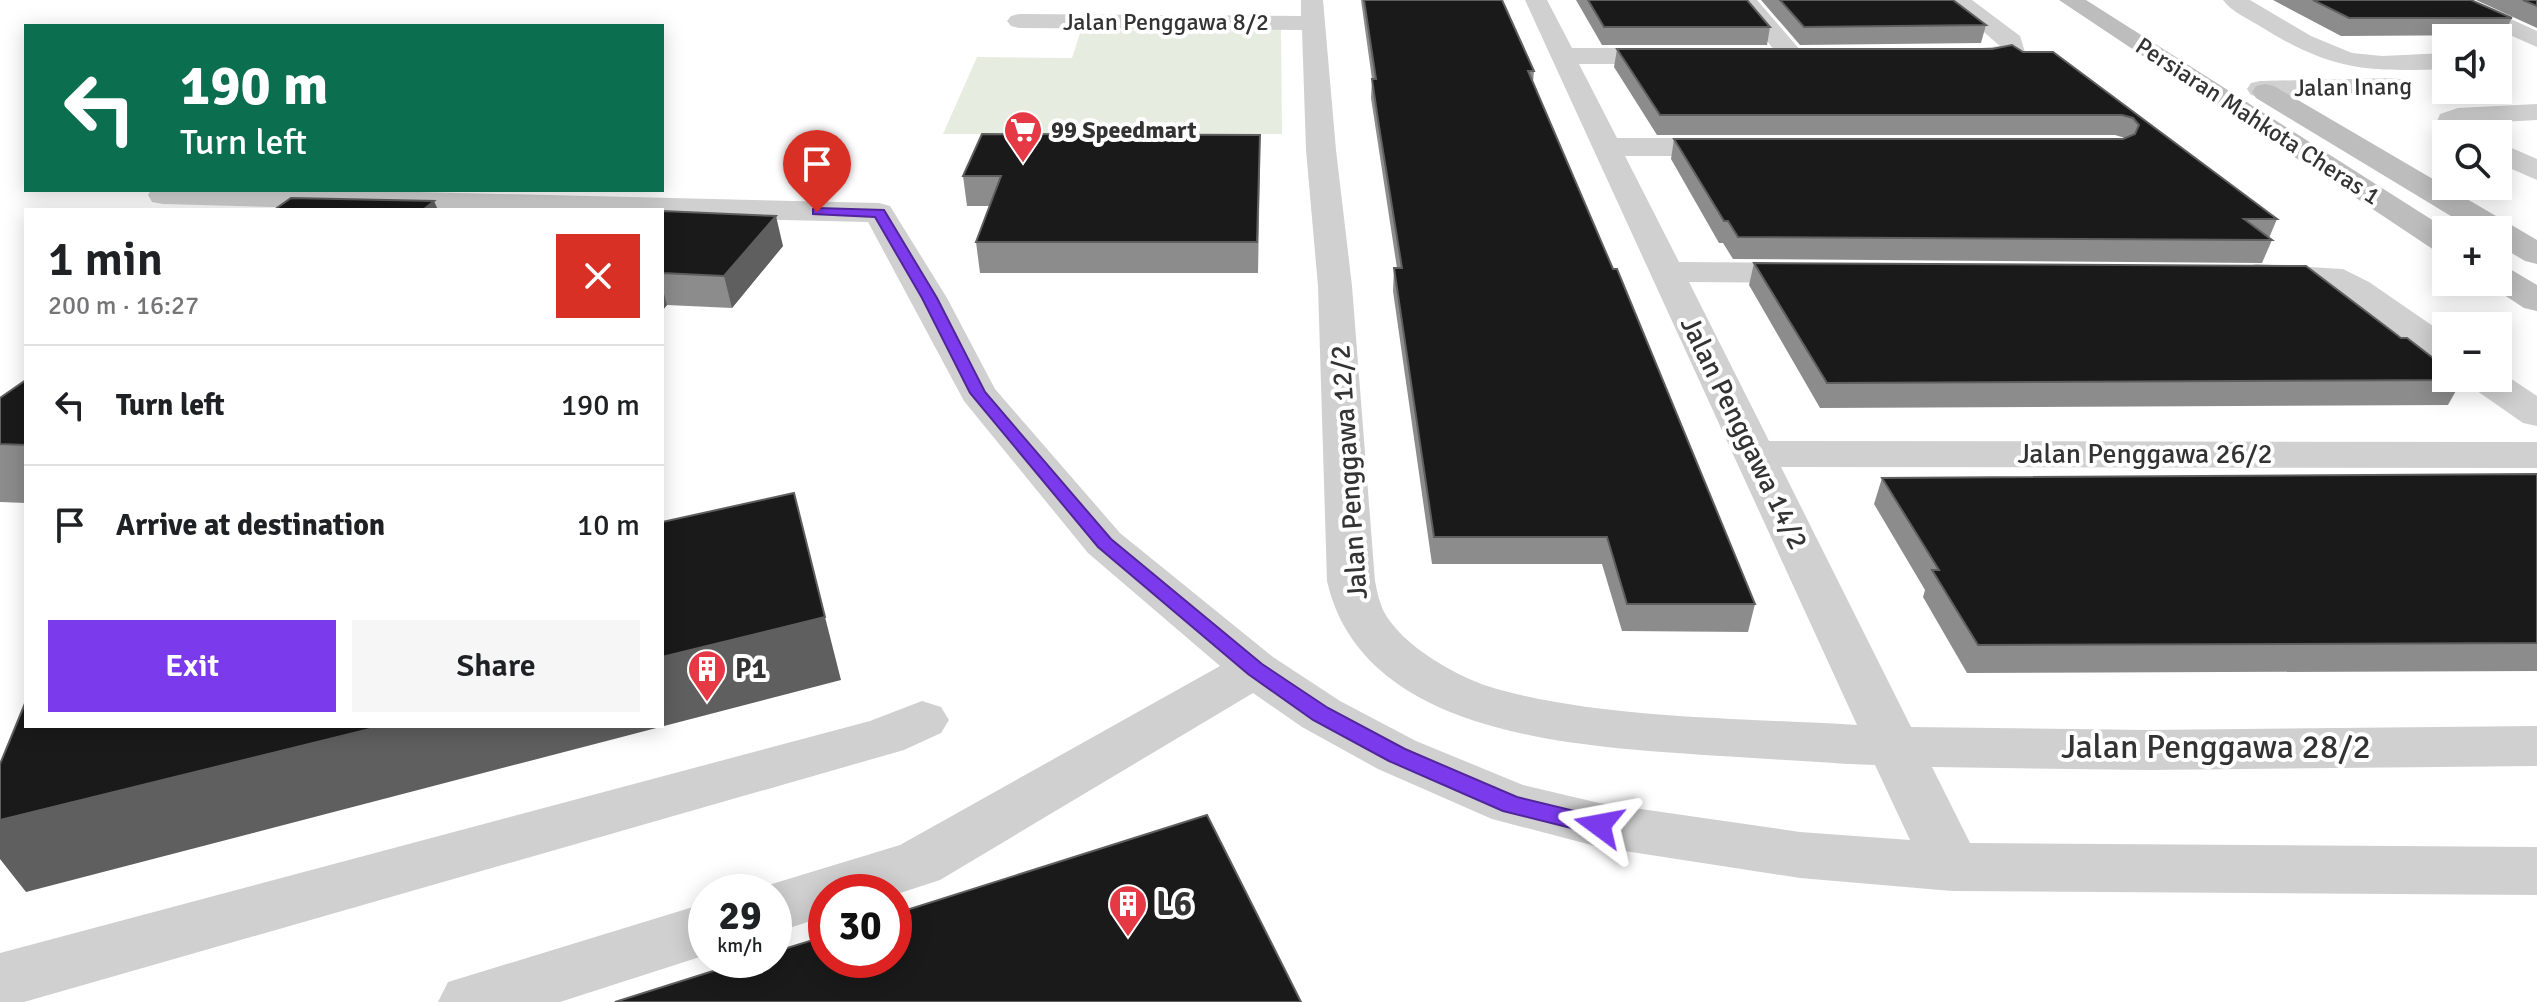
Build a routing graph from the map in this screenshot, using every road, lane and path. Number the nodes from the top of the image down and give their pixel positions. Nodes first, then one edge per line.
1 (1536, 0) edge
2 (1745, 0) edge
3 (1958, 0) edge
4 (2070, 0) edge
5 (2117, 0) edge
6 (2234, 0) edge
7 (2450, 0) edge
8 (1313, 12) edge
9 (1019, 21) dead end
10 (2169, 32) dead end
11 (2537, 40) edge
12 (1562, 56) junction
13 (1698, 56) edge
14 (1761, 56) edge
15 (1792, 56) junction
16 (1824, 56) edge
17 (1932, 56) edge
18 (2537, 56) edge
19 (2512, 58) edge
20 (2432, 61) edge
21 (2234, 73) dead end
22 (2432, 85) edge
23 (2260, 89) junction
24 (2537, 112) edge
25 (2490, 120) edge
26 (1606, 147) junction
27 (1765, 147) edge
28 (2512, 158) edge
29 (2537, 171) edge
30 (163, 195) dead end
31 (302, 204) edge
32 (558, 208) edge
33 (664, 210) edge
34 (2473, 216) edge
35 (2432, 234) edge
36 (2512, 239) edge
37 (2537, 254) edge
38 (1666, 272) junction
39 (1841, 273) edge
40 (2225, 274) edge
41 (2512, 285) edge
42 (2537, 300) edge
43 (2432, 342) edge
44 (2505, 392) edge
45 (2537, 414) edge
46 (1754, 454) junction
47 (2537, 455) edge
48 (1255, 669) junction
49 (922, 720) dead end
50 (2537, 746) edge
51 (1895, 748) junction
52 (1952, 867) junction
53 (2537, 871) edge
54 (792, 902) edge
55 (688, 935) edge
56 (0, 981) edge
57 (471, 1002) edge

1 - 12 street, Jalan Penggawa 14/2
2 - 15 street
3 - 17 street
4 - 35 main road, Persiaran Mahkota Cheras 1
5 - 10 main road, Persiaran Mahkota Cheras 1
6 - 20 street
7 - 11 street
8 - 9 street, Jalan Penggawa 8/2
8 - 51 street, Jalan Penggawa 12/2
12 - 13 street
12 - 26 street, Jalan Penggawa 14/2
14 - 15 street
15 - 16 street
18 - 19 street
21 - 23 main road, Persiaran Mahkota Cheras 1
22 - 23 street, Jalan Inang
23 - 34 main road, Persiaran Mahkota Cheras 1
24 - 25 street
26 - 27 street
26 - 38 street, Jalan Penggawa 14/2
28 - 29 street
30 - 31 street
31 - 32 street
33 - 48 street
36 - 37 main road, Persiaran Mahkota Cheras 1
38 - 39 street
38 - 46 street, Jalan Penggawa 14/2
40 - 43 street
41 - 42 main road
44 - 45 street
46 - 47 street, Jalan Penggawa 26/2
46 - 51 street, Jalan Penggawa 14/2
48 - 52 street
48 - 54 street
49 - 56 street
50 - 51 street, Jalan Penggawa 28/2
51 - 52 street, Jalan Penggawa 14/2
52 - 53 street
55 - 57 street

